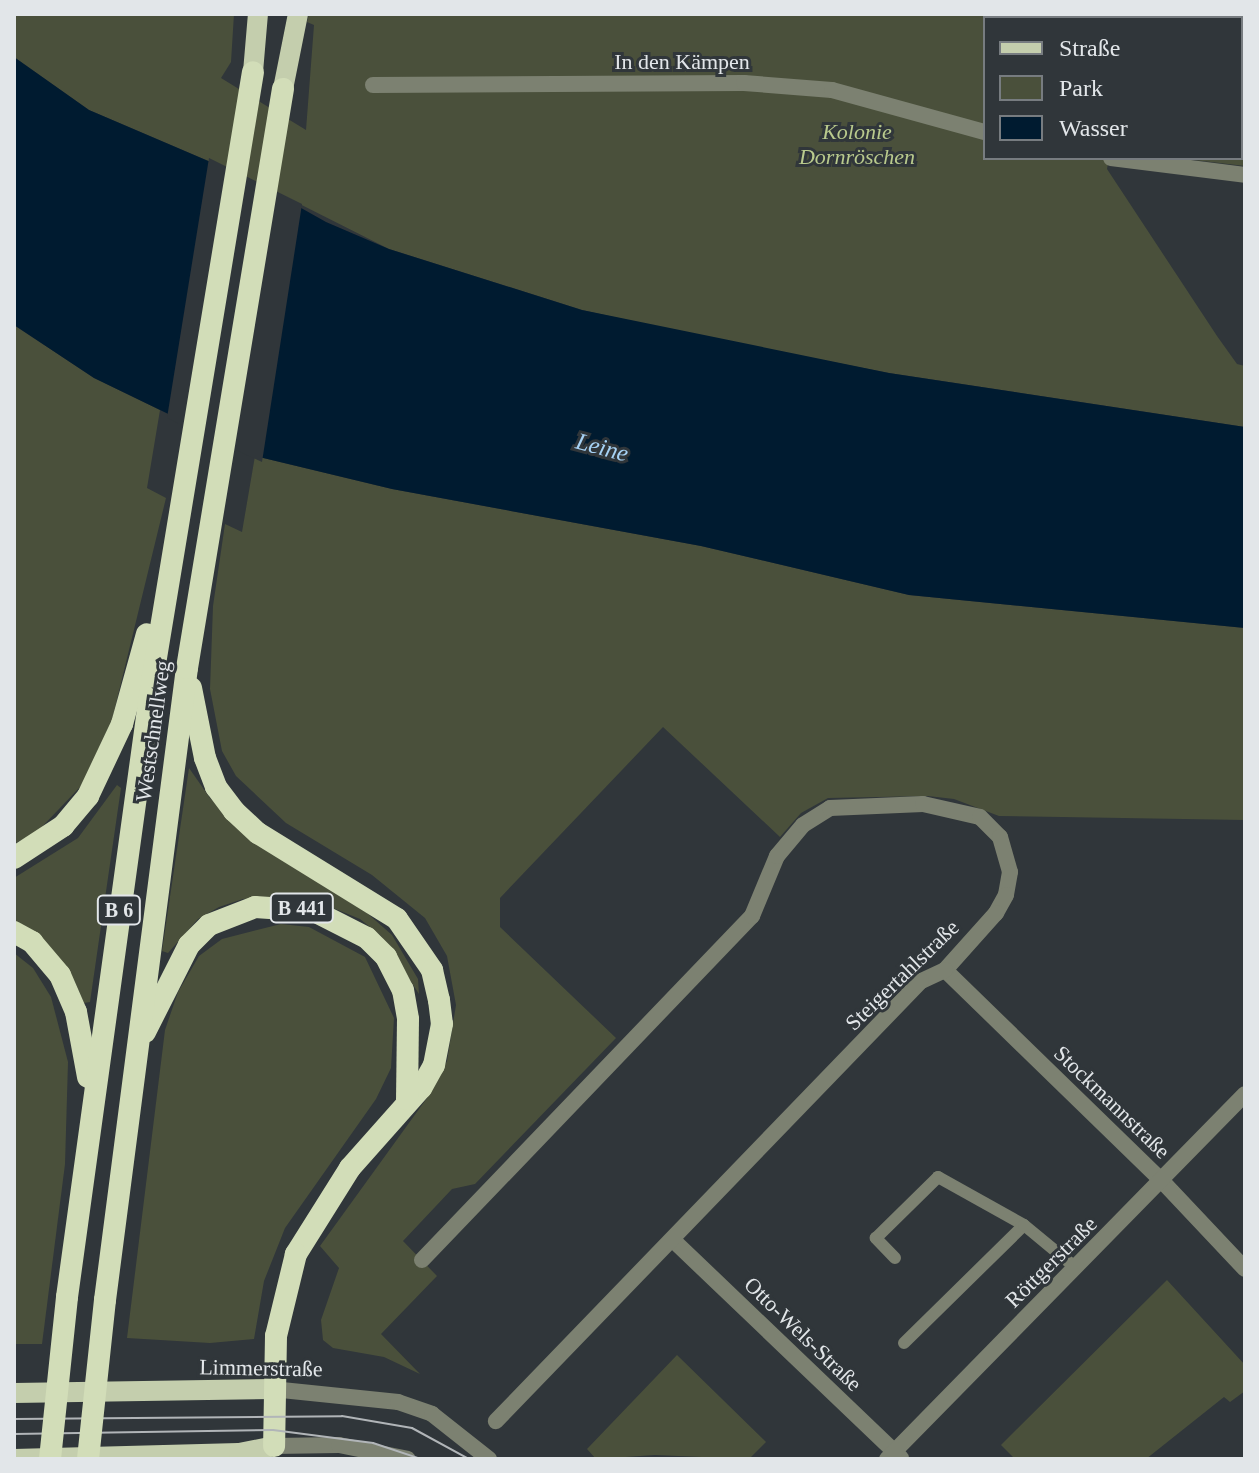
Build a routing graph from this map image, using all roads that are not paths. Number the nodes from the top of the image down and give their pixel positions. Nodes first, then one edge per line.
1 (258, 14) edge
2 (298, 14) edge
3 (253, 72) joint
4 (373, 85) dead end
5 (283, 89) joint
6 (983, 131) edge
7 (1127, 160) edge
8 (1245, 175) edge
9 (179, 517) junction
10 (187, 668) junction
11 (14, 858) edge
12 (14, 932) edge
13 (945, 970) junction
14 (135, 1051) junction
15 (1245, 1094) edge
16 (92, 1097) junction
17 (407, 1099) junction
18 (1162, 1181) junction
19 (1024, 1225) junction
20 (674, 1241) junction
21 (895, 1258) dead end
22 (422, 1260) dead end
23 (1076, 1268) junction
24 (1245, 1269) edge
25 (904, 1343) dead end
26 (272, 1389) junction
27 (14, 1393) edge
28 (496, 1421) dead end
29 (275, 1453) edge
30 (895, 1457) edge
31 (14, 1459) edge
32 (50, 1459) edge
33 (88, 1459) edge
34 (408, 1459) edge
35 (489, 1459) edge

1 - 3 main road, Westschnellweg / B 6
2 - 5 main road, Westschnellweg / B 6
3 - 9 highway, Westschnellweg / B 6
4 - 6 street, In den Kämpen
5 - 10 highway, Westschnellweg / B 6
7 - 8 street
9 - 11 highway
9 - 16 highway, Westschnellweg / B 6
10 - 14 highway, Westschnellweg / B 6
10 - 17 highway
12 - 16 highway
13 - 18 street, Stockmannstraße
13 - 20 street, Steigertahlstraße
13 - 22 street, Steigertahlstraße
14 - 17 highway, B 441
14 - 33 highway, Westschnellweg / B 6, bridge
15 - 18 street, Röttgerstraße
16 - 32 highway, Westschnellweg / B 6, bridge
17 - 26 highway
18 - 23 street, Röttgerstraße
18 - 24 street, Stockmannstraße
19 - 21 lane
19 - 23 lane
19 - 25 lane
20 - 28 street, Steigertahlstraße
20 - 30 street, Otto-Wels-Straße
23 - 30 street, Röttgerstraße
26 - 27 main road, Limmerstraße
26 - 29 highway
26 - 35 street, Limmerstraße
29 - 31 main road
29 - 34 street

